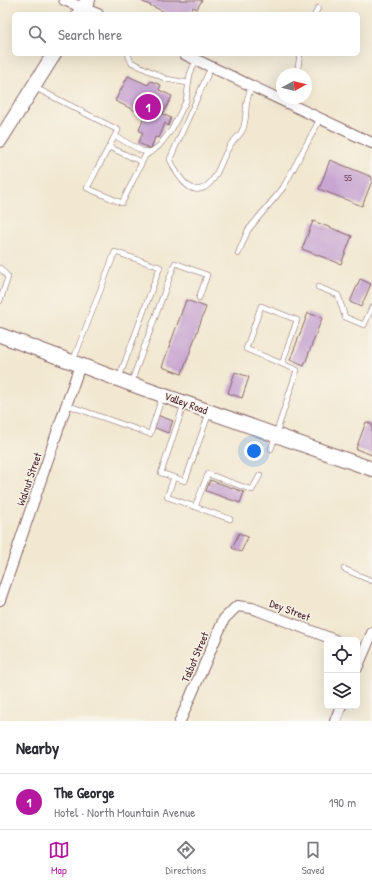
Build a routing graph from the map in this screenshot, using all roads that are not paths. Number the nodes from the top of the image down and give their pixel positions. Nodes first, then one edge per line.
1 (64, 0) edge
2 (83, 7) edge
3 (318, 8) dead end
4 (94, 12) edge
5 (316, 12) edge
6 (53, 56) edge
7 (129, 56) edge
8 (188, 56) edge
9 (300, 56) edge
10 (196, 60) junction
11 (211, 67) junction
12 (298, 68) edge
13 (188, 83) junction
14 (251, 86) junction
15 (34, 87) junction
16 (276, 96) edge
17 (295, 104) edge
18 (320, 119) junction
19 (115, 136) junction
20 (0, 140) edge
21 (372, 143) edge
22 (109, 147) junction
23 (151, 152) junction
24 (142, 162) junction
25 (238, 254) dead end
26 (0, 268) edge
27 (318, 287) dead end
28 (199, 298) dead end
29 (0, 301) edge
30 (372, 307) edge
31 (0, 336) edge
32 (76, 364) junction
33 (282, 364) junction
34 (125, 382) junction
35 (163, 395) junction
36 (184, 403) junction
37 (67, 405) junction
38 (209, 412) junction
39 (276, 435) junction
40 (271, 449) dead end
41 (372, 470) edge
42 (260, 475) dead end
43 (174, 477) junction
44 (195, 507) junction
45 (230, 519) dead end
46 (344, 569) dead end
47 (372, 581) edge
48 (0, 600) edge
49 (237, 606) joint
50 (372, 633) edge
51 (327, 637) edge
52 (360, 650) edge
53 (340, 709) edge
54 (180, 721) edge
55 (335, 721) edge

1 - 2 street
2 - 4 street
3 - 5 lane
6 - 15 main road
7 - 13 lane
8 - 10 street
9 - 12 lane
10 - 11 street
10 - 13 lane
11 - 14 street
11 - 14 lane
13 - 23 lane
14 - 16 street
15 - 19 lane
15 - 20 main road
17 - 18 street
18 - 21 street
18 - 25 lane
19 - 22 lane
19 - 23 lane
22 - 24 lane
22 - 24 lane
23 - 24 lane
26 - 29 lane
27 - 30 lane
28 - 34 lane
31 - 32 main road, Valley Road
32 - 34 main road, Valley Road
32 - 34 lane
32 - 37 street, Walnut Street
33 - 33 lane
33 - 39 lane
34 - 35 main road, Valley Road
35 - 36 main road, Valley Road
35 - 37 lane
36 - 38 main road, Valley Road
36 - 43 lane
37 - 48 street, Walnut Street
38 - 39 main road, Valley Road
38 - 43 lane
39 - 40 lane
39 - 41 main road, Valley Road
42 - 44 lane
43 - 44 lane
44 - 45 lane
46 - 47 lane
49 - 51 street, Dey Street
49 - 54 street, Talbot Street
50 - 52 street
53 - 55 street

